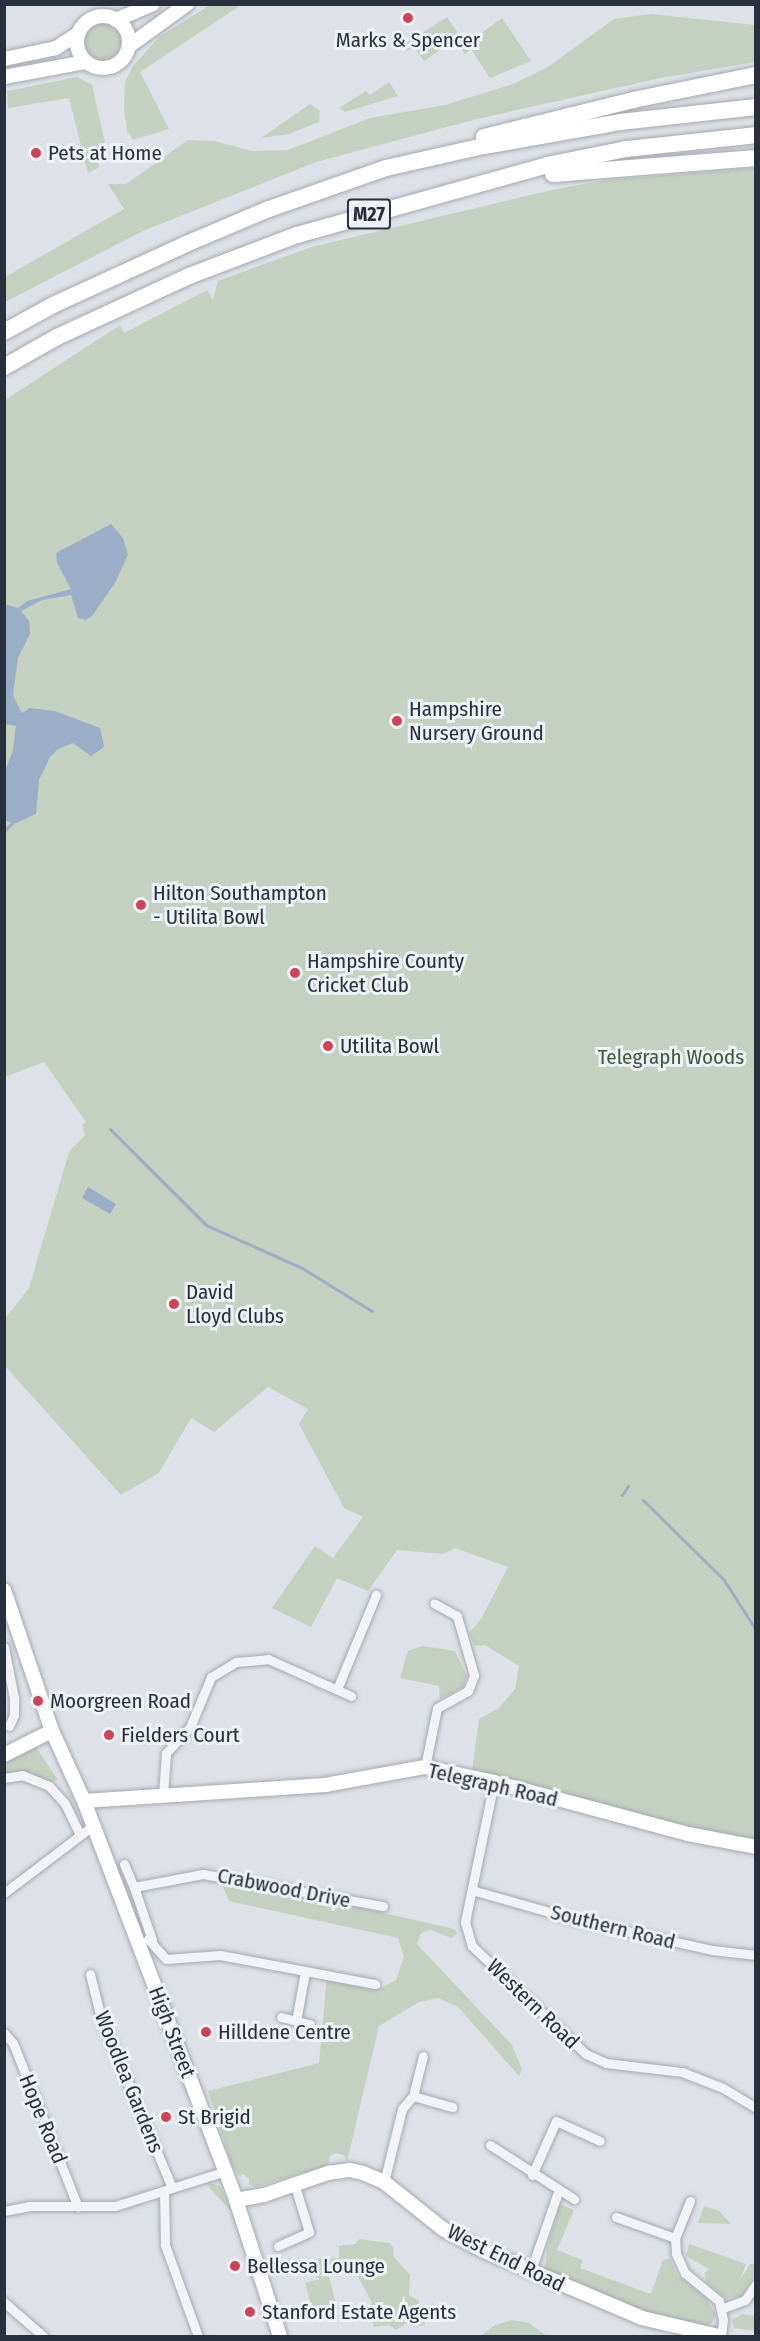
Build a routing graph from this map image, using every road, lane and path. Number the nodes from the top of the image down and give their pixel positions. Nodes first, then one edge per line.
1 (153, 4) edge
2 (187, 4) edge
3 (116, 20) junction
4 (79, 33) junction
5 (129, 46) junction
6 (4, 59) edge
7 (86, 62) junction
8 (756, 75) edge
9 (4, 78) edge
10 (756, 107) edge
11 (756, 135) edge
12 (756, 158) edge
13 (386, 168) junction
14 (458, 187) junction
15 (4, 332) edge
16 (4, 367) edge
17 (4, 1590) edge
18 (376, 1595) dead end
19 (434, 1603) dead end
20 (5, 1654) edge
21 (337, 1689) junction
22 (351, 1696) dead end
23 (9, 1726) dead end
24 (52, 1731) junction
25 (4, 1755) edge
26 (425, 1767) junction
27 (4, 1778) edge
28 (494, 1782) junction
29 (164, 1795) junction
30 (84, 1801) junction
31 (91, 1827) junction
32 (80, 1835) junction
33 (756, 1847) edge
34 (124, 1864) dead end
35 (134, 1887) junction
36 (472, 1890) junction
37 (4, 1893) edge
38 (383, 1906) dead end
39 (152, 1940) junction
40 (137, 1943) junction
41 (756, 1955) edge
42 (306, 1972) junction
43 (90, 1974) dead end
44 (375, 1984) dead end
45 (281, 2017) dead end
46 (296, 2021) junction
47 (310, 2024) dead end
48 (4, 2033) edge
49 (423, 2056) dead end
50 (413, 2096) junction
51 (452, 2107) dead end
52 (756, 2108) edge
53 (600, 2141) dead end
54 (490, 2145) dead end
55 (223, 2172) junction
56 (532, 2175) junction
57 (384, 2182) junction
58 (295, 2186) junction
59 (168, 2190) junction
60 (558, 2192) junction
61 (574, 2199) dead end
62 (236, 2200) junction
63 (690, 2201) dead end
64 (78, 2207) junction
65 (4, 2211) edge
66 (616, 2217) dead end
67 (675, 2238) junction
68 (278, 2246) dead end
69 (531, 2270) junction
70 (756, 2284) edge
71 (4, 2302) edge
72 (723, 2308) junction
73 (43, 2337) edge
74 (198, 2337) edge
75 (280, 2337) edge
76 (719, 2337) edge

1 - 3 street
2 - 5 street
3 - 4 street
3 - 5 street
4 - 6 street
4 - 7 street
5 - 7 street
7 - 9 street
8 - 13 highway, M27
10 - 13 highway, M27
11 - 14 highway, M27
12 - 14 highway, M27
13 - 15 highway, M27
14 - 16 highway, M27
17 - 24 street, High Street
18 - 21 street
19 - 26 street
20 - 23 street
21 - 22 street
21 - 29 street
24 - 25 street
24 - 30 street, High Street
26 - 28 street, Telegraph Road
26 - 29 street, Telegraph Road
27 - 32 street
28 - 33 street, Telegraph Road
28 - 36 street, Western Road
29 - 30 street, Telegraph Road
30 - 31 street, High Street
31 - 32 street
31 - 40 street, High Street
32 - 37 street
34 - 35 street
35 - 38 street, Crabwood Drive
35 - 39 street
36 - 41 street, Southern Road
36 - 52 street, Western Road
39 - 40 street
39 - 42 street
40 - 55 street, High Street
42 - 44 street
42 - 46 street
43 - 59 street, Woodlea Gardens
45 - 46 street
46 - 47 street
48 - 64 street, Hope Road
49 - 50 street
50 - 51 street
50 - 57 street
53 - 56 street
54 - 56 street
55 - 59 street
55 - 62 street, High Street
56 - 60 street
57 - 58 street, West End Road
57 - 69 street, West End Road
58 - 62 street, West End Road
58 - 68 street
59 - 64 street
59 - 74 street
60 - 61 street
60 - 69 street
62 - 75 street, High Street
63 - 67 street
64 - 65 street
66 - 67 street
67 - 72 street
69 - 76 street, West End Road
70 - 72 street
71 - 73 street
72 - 76 street

